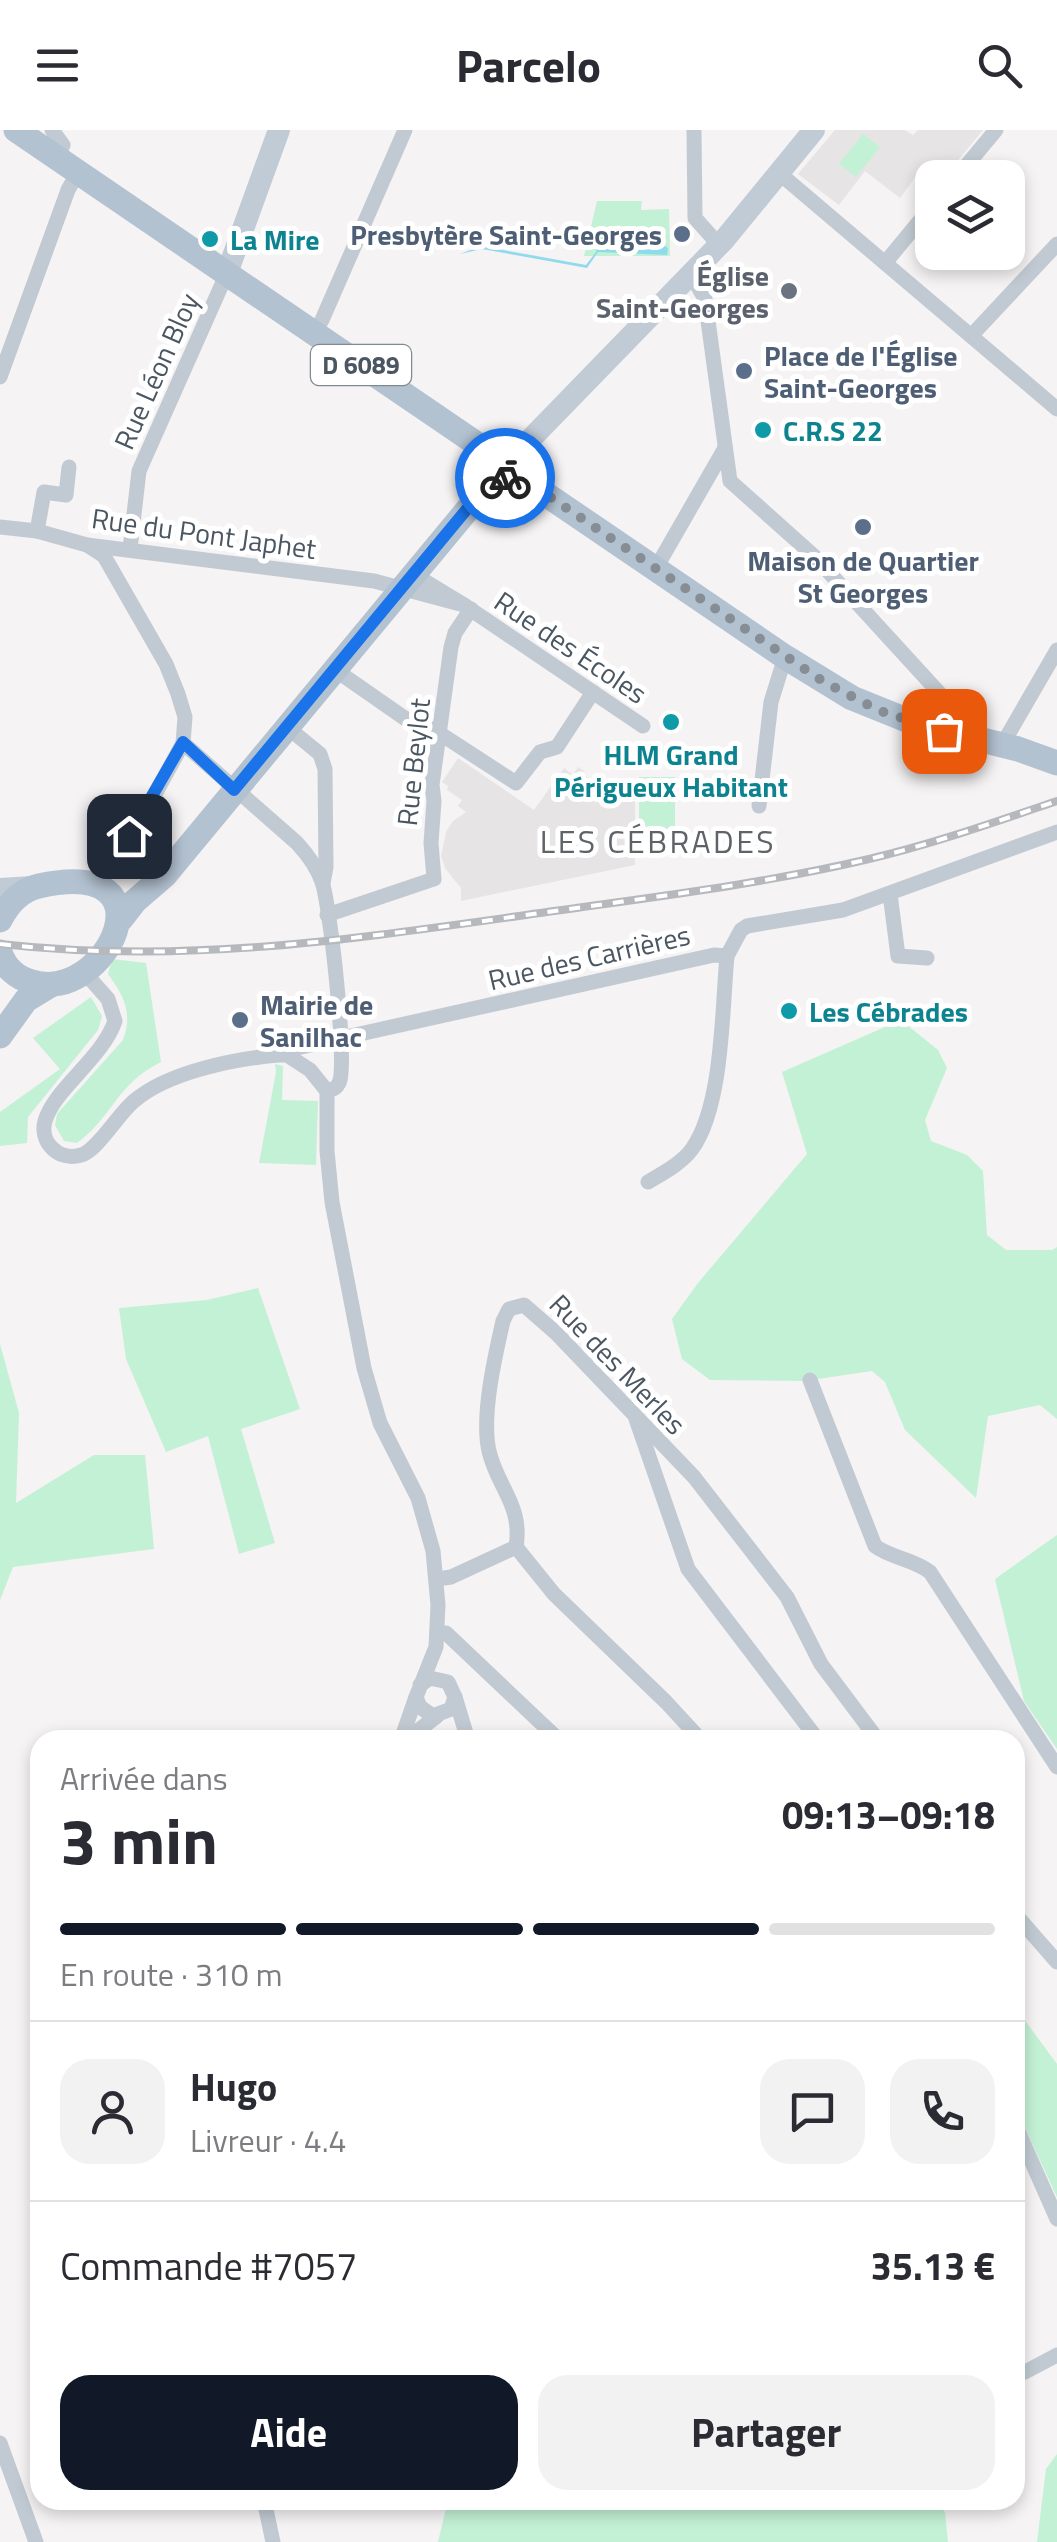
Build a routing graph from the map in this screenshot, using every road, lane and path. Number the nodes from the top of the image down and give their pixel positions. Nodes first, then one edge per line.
1 (16, 130) edge
2 (52, 130) edge
3 (280, 130) edge
4 (405, 130) edge
5 (694, 130) edge
6 (814, 130) edge
7 (996, 130) edge
8 (971, 160) edge
9 (68, 165) junction
10 (780, 173) junction
11 (915, 227) edge
12 (241, 232) junction
13 (1057, 244) edge
14 (719, 246) junction
15 (188, 247) junction
16 (885, 263) junction
17 (227, 274) junction
18 (691, 274) junction
19 (314, 333) junction
20 (971, 336) junction
21 (0, 377) edge
22 (1057, 409) edge
23 (725, 448) junction
24 (506, 465) junction
25 (68, 467) dead end
26 (0, 527) edge
27 (37, 531) junction
28 (87, 544) junction
29 (130, 549) junction
30 (656, 568) junction
31 (407, 581) junction
32 (468, 607) junction
33 (1057, 650) edge
34 (785, 657) junction
35 (334, 669) junction
36 (593, 692) junction
37 (643, 726) dead end
38 (287, 727) junction
39 (440, 734) junction
40 (964, 736) junction
41 (183, 742) junction
42 (1002, 746) junction
43 (1044, 752) edge
44 (1057, 763) edge
45 (234, 790) junction
46 (759, 806) dead end
47 (1057, 832) edge
48 (165, 875) junction
49 (110, 880) junction
50 (323, 883) junction
51 (0, 888) edge
52 (32, 888) junction
53 (890, 894) junction
54 (327, 915) junction
55 (121, 919) junction
56 (0, 920) edge
57 (727, 956) junction
58 (926, 958) dead end
59 (4, 961) edge
60 (85, 973) junction
61 (49, 986) junction
62 (0, 1028) edge
63 (0, 1036) edge
64 (342, 1038) junction
65 (288, 1055) junction
66 (327, 1091) junction
67 (648, 1182) dead end
68 (810, 1380) dead end
69 (636, 1419) junction
70 (516, 1546) junction
71 (437, 1579) junction
72 (437, 1640) junction
73 (451, 1690) junction
74 (418, 1691) junction
75 (439, 1716) junction
76 (407, 1730) edge
77 (419, 1730) edge
78 (459, 1730) edge
79 (464, 1730) edge
80 (548, 1730) edge
81 (693, 1730) edge
82 (810, 1730) edge
83 (870, 1730) edge
84 (1057, 1767) edge
85 (1025, 1925) edge
86 (1057, 1962) edge
87 (1025, 2147) edge
88 (1057, 2219) edge
89 (1057, 2355) edge
90 (1025, 2370) edge
91 (0, 2443) edge
92 (266, 2510) edge
93 (36, 2542) edge
94 (273, 2542) edge

1 - 9 main road, D 6089
2 - 9 street
3 - 12 street
4 - 19 street
5 - 14 street
6 - 10 street
7 - 8 street
9 - 15 main road, D 6089
9 - 21 street
10 - 14 street
10 - 16 street
11 - 16 street
12 - 15 street
12 - 17 street
13 - 20 street
14 - 18 street
15 - 17 main road, D 6089
16 - 20 street
17 - 19 main road, D 6089
17 - 29 street, Rue Léon Bloy
18 - 23 street
18 - 24 street
19 - 24 main road, D 6089
20 - 22 street
23 - 30 street
23 - 40 street
24 - 30 main road, D 6089
24 - 31 main road
25 - 27 street
26 - 27 street, Rue du Pont Japhet
27 - 28 street, Rue du Pont Japhet
28 - 29 street, Rue du Pont Japhet
28 - 41 street
29 - 31 street, Rue du Pont Japhet
30 - 34 main road, D 6089
31 - 32 street
31 - 35 main road
32 - 36 street, Rue des Écoles
32 - 39 street, Rue Beylot
33 - 42 street
34 - 40 main road, D 6089
34 - 46 street
35 - 38 main road
35 - 39 street
36 - 37 street, Rue des Écoles
36 - 39 street
38 - 45 main road
38 - 50 street
39 - 54 street, Rue Beylot
40 - 42 main road, D 6089
41 - 45 street
41 - 49 street
42 - 43 main road, D 6089
43 - 44 main road, D 6089
45 - 48 main road
45 - 50 street
47 - 53 street, Rue des Carrières
48 - 49 main road
48 - 55 main road
49 - 52 main road
49 - 55 main road
50 - 54 street
51 - 52 street
52 - 56 main road
53 - 57 street, Rue des Carrières
53 - 58 street
54 - 64 street
55 - 60 main road
57 - 64 street, Rue des Carrières
57 - 67 street
59 - 61 main road
59 - 62 main road
60 - 61 main road
60 - 65 street, Rue des Carrières
61 - 63 main road
64 - 65 street, Rue des Carrières
64 - 66 street
65 - 66 street
66 - 71 street
68 - 84 street
69 - 70 street, Rue des Merles
69 - 82 street
69 - 83 street, Rue des Merles
70 - 71 street
70 - 81 street
71 - 72 street
72 - 73 street
72 - 74 street
72 - 80 street
73 - 74 street
73 - 75 street
73 - 79 street
74 - 75 street
74 - 76 street
75 - 77 street
75 - 78 street
85 - 86 street
87 - 88 street
89 - 90 street
91 - 93 street
92 - 94 street

